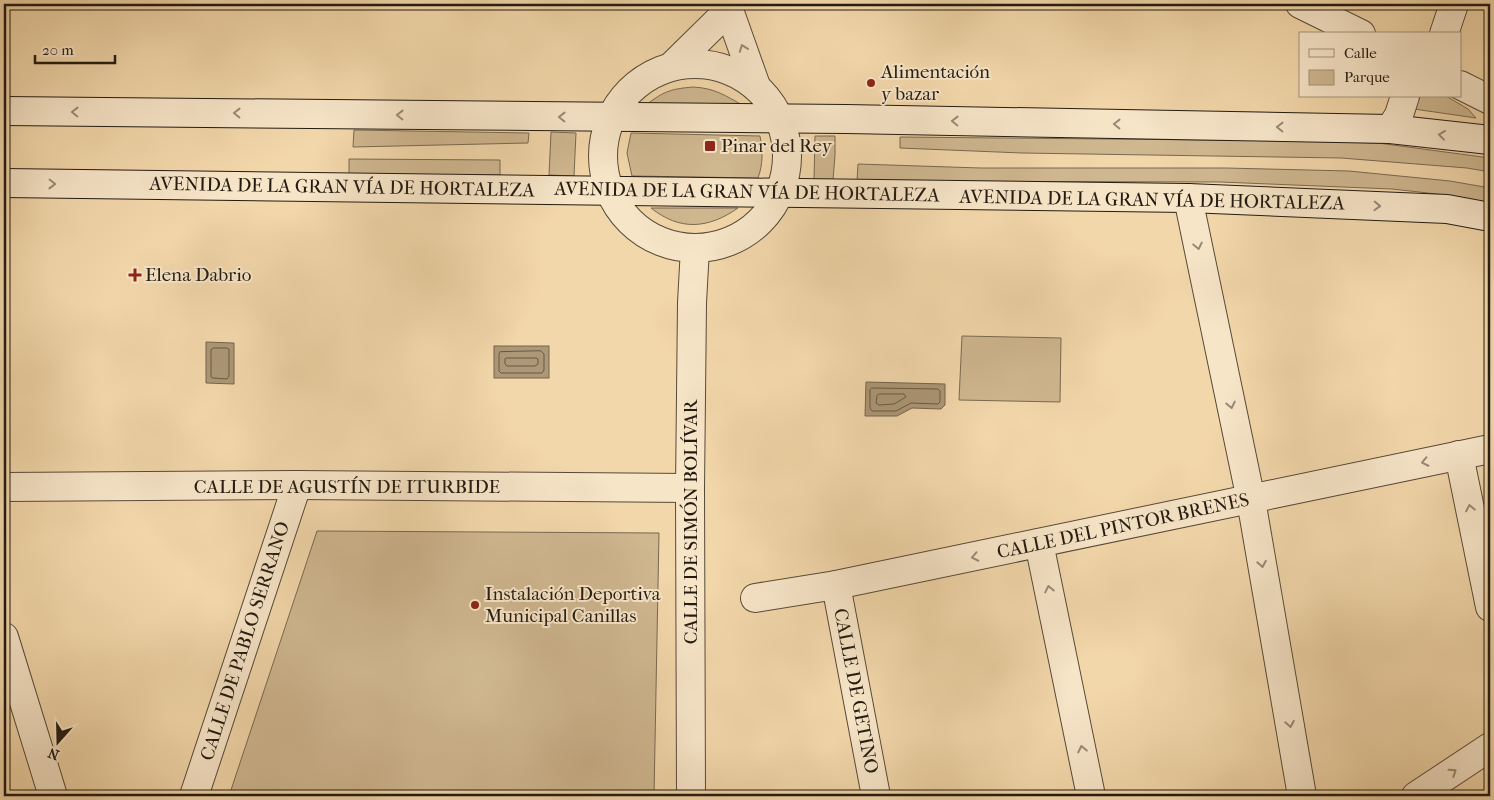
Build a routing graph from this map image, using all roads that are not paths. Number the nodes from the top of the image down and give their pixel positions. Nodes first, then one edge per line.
1 (1300, 4) edge
2 (1454, 4) edge
3 (730, 7) edge
4 (1357, 32) edge
5 (1445, 32) edge
6 (674, 64) junction
7 (756, 86) junction
8 (1462, 86) edge
9 (1404, 98) edge
10 (1490, 100) edge
11 (4, 111) edge
12 (611, 118) junction
13 (782, 119) junction
14 (1390, 129) junction
15 (1490, 140) edge
16 (4, 183) edge
17 (610, 191) junction
18 (779, 193) junction
19 (1188, 198) junction
20 (1490, 217) edge
21 (695, 248) junction
22 (1490, 449) edge
23 (1459, 455) junction
24 (297, 486) junction
25 (4, 487) edge
26 (690, 488) junction
27 (1251, 500) junction
28 (1039, 543) junction
29 (836, 585) junction
30 (755, 598) dead end
31 (1490, 607) edge
32 (4, 637) edge
33 (1490, 747) edge
34 (53, 796) edge
35 (194, 796) edge
36 (691, 796) edge
37 (876, 796) edge
38 (1092, 796) edge
39 (1302, 796) edge
40 (1416, 796) edge

1 - 4 street
2 - 5 street
3 - 6 street
7 -> 3 street
6 - 7 street
6 - 12 street
7 - 13 street
8 - 10 street
9 - 14 street
12 -> 11 street
12 - 13 street
12 - 17 street
14 -> 13 street
13 - 18 street
15 -> 14 street
16 -> 17 street, AVENIDA DE LA GRAN VÍA DE HORTALEZA
17 - 18 street, AVENIDA DE LA GRAN VÍA DE HORTALEZA
17 - 21 street
18 - 19 street, AVENIDA DE LA GRAN VÍA DE HORTALEZA
18 - 21 street
19 -> 20 street, AVENIDA DE LA GRAN VÍA DE HORTALEZA
19 -> 27 street
21 - 26 street, CALLE DE SIMÓN BOLÍVAR
22 - 23 street, CALLE DEL PINTOR BRENES
23 -> 27 street, CALLE DEL PINTOR BRENES
31 -> 23 street
24 - 25 street, CALLE DE AGUSTÍN DE ITURBIDE
24 - 26 street, CALLE DE AGUSTÍN DE ITURBIDE
24 - 35 street, CALLE DE PABLO SERRANO
26 - 36 street, CALLE DE SIMÓN BOLÍVAR
27 - 28 street, CALLE DEL PINTOR BRENES
27 -> 39 street
28 -> 29 street, CALLE DEL PINTOR BRENES
38 -> 28 street
29 - 30 street, CALLE DEL PINTOR BRENES
29 - 37 street, CALLE DE GETINO
32 - 34 street
40 -> 33 street

